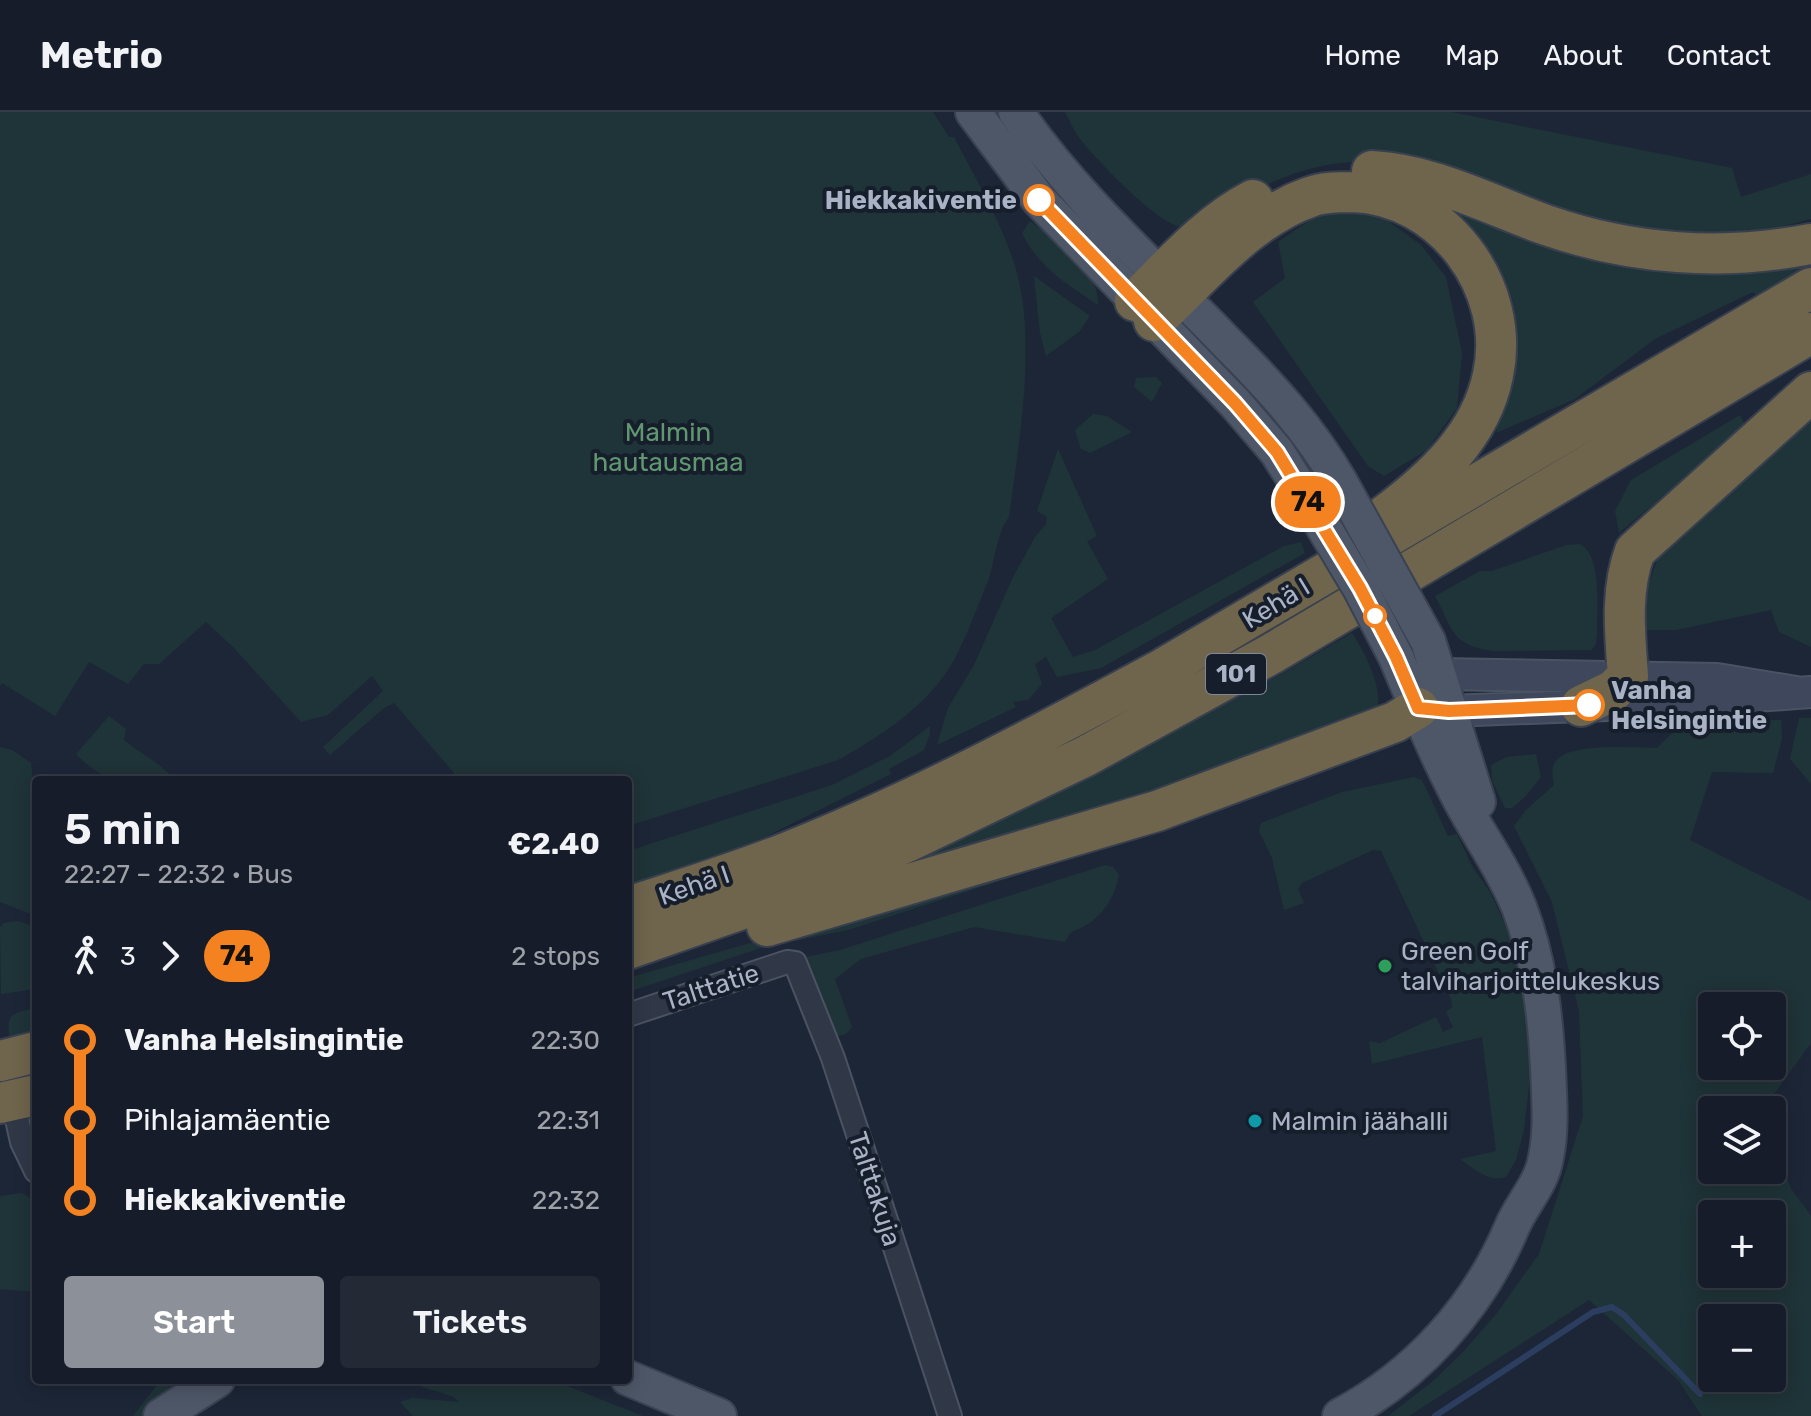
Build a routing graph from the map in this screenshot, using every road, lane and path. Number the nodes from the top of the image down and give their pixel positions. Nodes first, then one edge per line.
1 (973, 112) edge
2 (1016, 112) edge
3 (1811, 244) edge
4 (1811, 288) edge
5 (1158, 298) junction
6 (1811, 333) edge
7 (1811, 392) edge
8 (1249, 618) junction
9 (1439, 674) junction
10 (1628, 676) junction
11 (1803, 692) edge
12 (1581, 706) junction
13 (1434, 710) junction
14 (632, 906) edge
15 (632, 948) edge
16 (632, 963) edge
17 (795, 963) joint
18 (632, 1014) edge
19 (17, 1104) edge
20 (32, 1163) edge
21 (632, 1380) edge
22 (211, 1384) edge
23 (161, 1416) edge
24 (719, 1416) edge
25 (950, 1416) edge
26 (1340, 1416) edge

1 - 5 main road
2 - 5 main road
3 - 5 highway
4 - 8 highway, Kehä I / 101
5 - 8 highway
5 - 9 main road, bridge
5 - 13 main road, bridge
6 - 15 highway, Kehä I / 101
7 - 10 highway
8 - 14 highway, Kehä I / 101
9 - 10 main road
9 - 13 main road
10 - 11 main road
10 - 12 highway
11 - 12 main road
12 - 13 main road
13 - 16 highway
13 - 26 main road
17 - 18 street, Talttatie
17 - 25 street, Talttakuja
19 - 20 street
21 - 24 main road
22 - 23 main road

